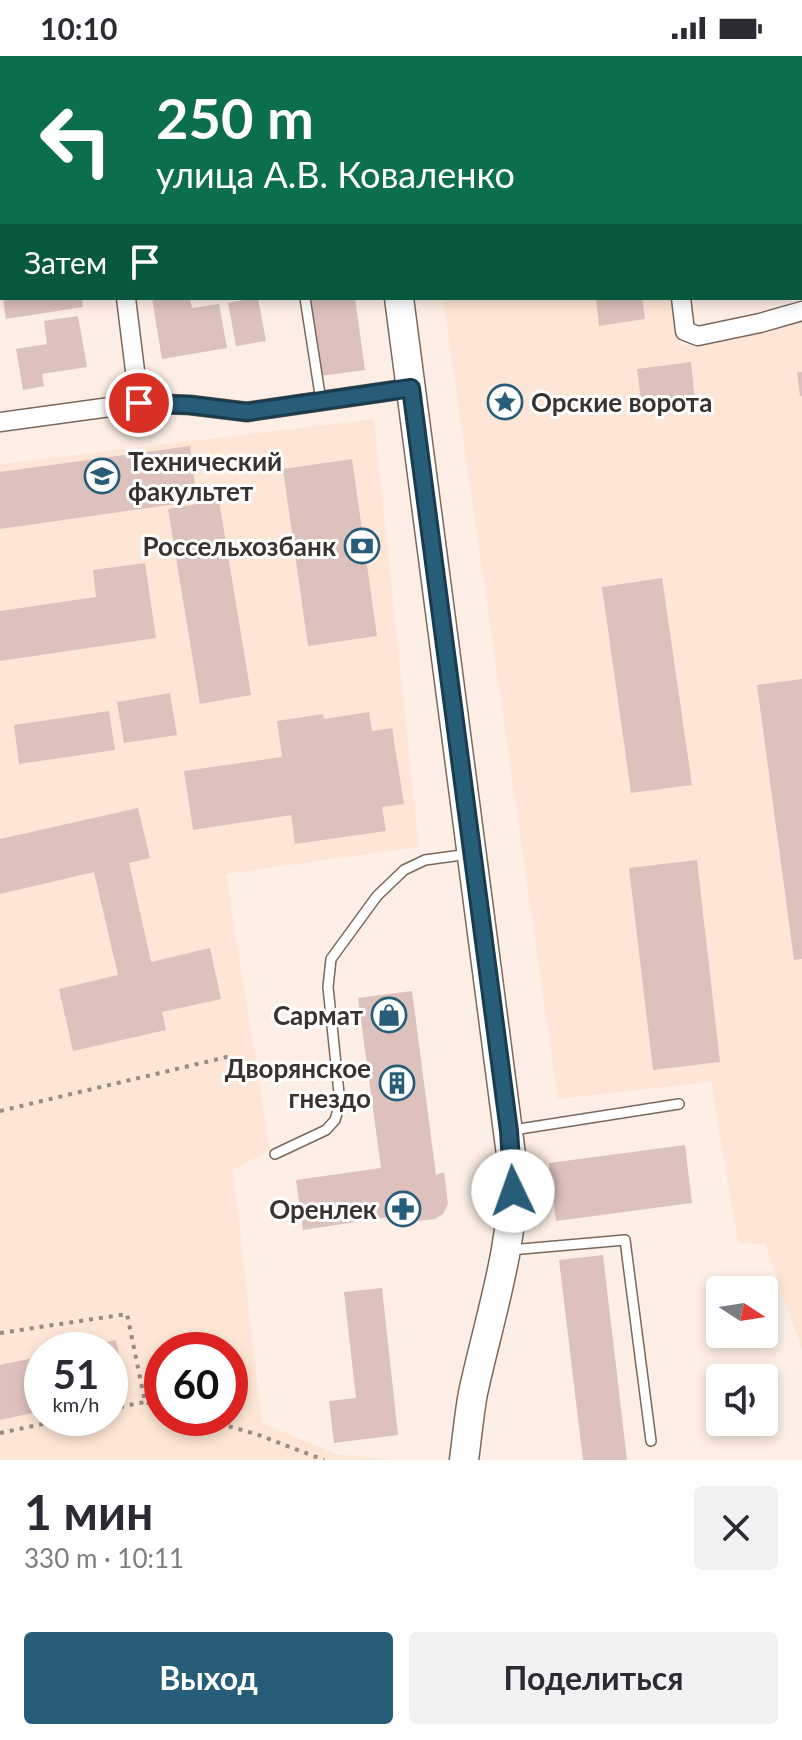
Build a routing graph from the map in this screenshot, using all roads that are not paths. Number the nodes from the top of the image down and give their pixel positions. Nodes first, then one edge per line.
1 (126, 300) edge
2 (305, 300) edge
3 (399, 300) edge
4 (681, 300) edge
5 (802, 311) edge
6 (411, 388) junction
7 (321, 401) junction
8 (139, 403) junction
9 (0, 422) edge
10 (472, 854) junction
11 (679, 1104) dead end
12 (509, 1131) junction
13 (275, 1154) dead end
14 (507, 1250) junction
15 (651, 1441) dead end
16 (464, 1460) edge

1 - 8 street
2 - 7 lane
3 - 6 main road
4 - 5 street
6 - 7 street
6 - 10 main road
7 - 8 street
8 - 9 street
10 - 12 main road
10 - 13 lane
11 - 12 lane
12 - 14 main road
14 - 15 lane
14 - 16 main road

